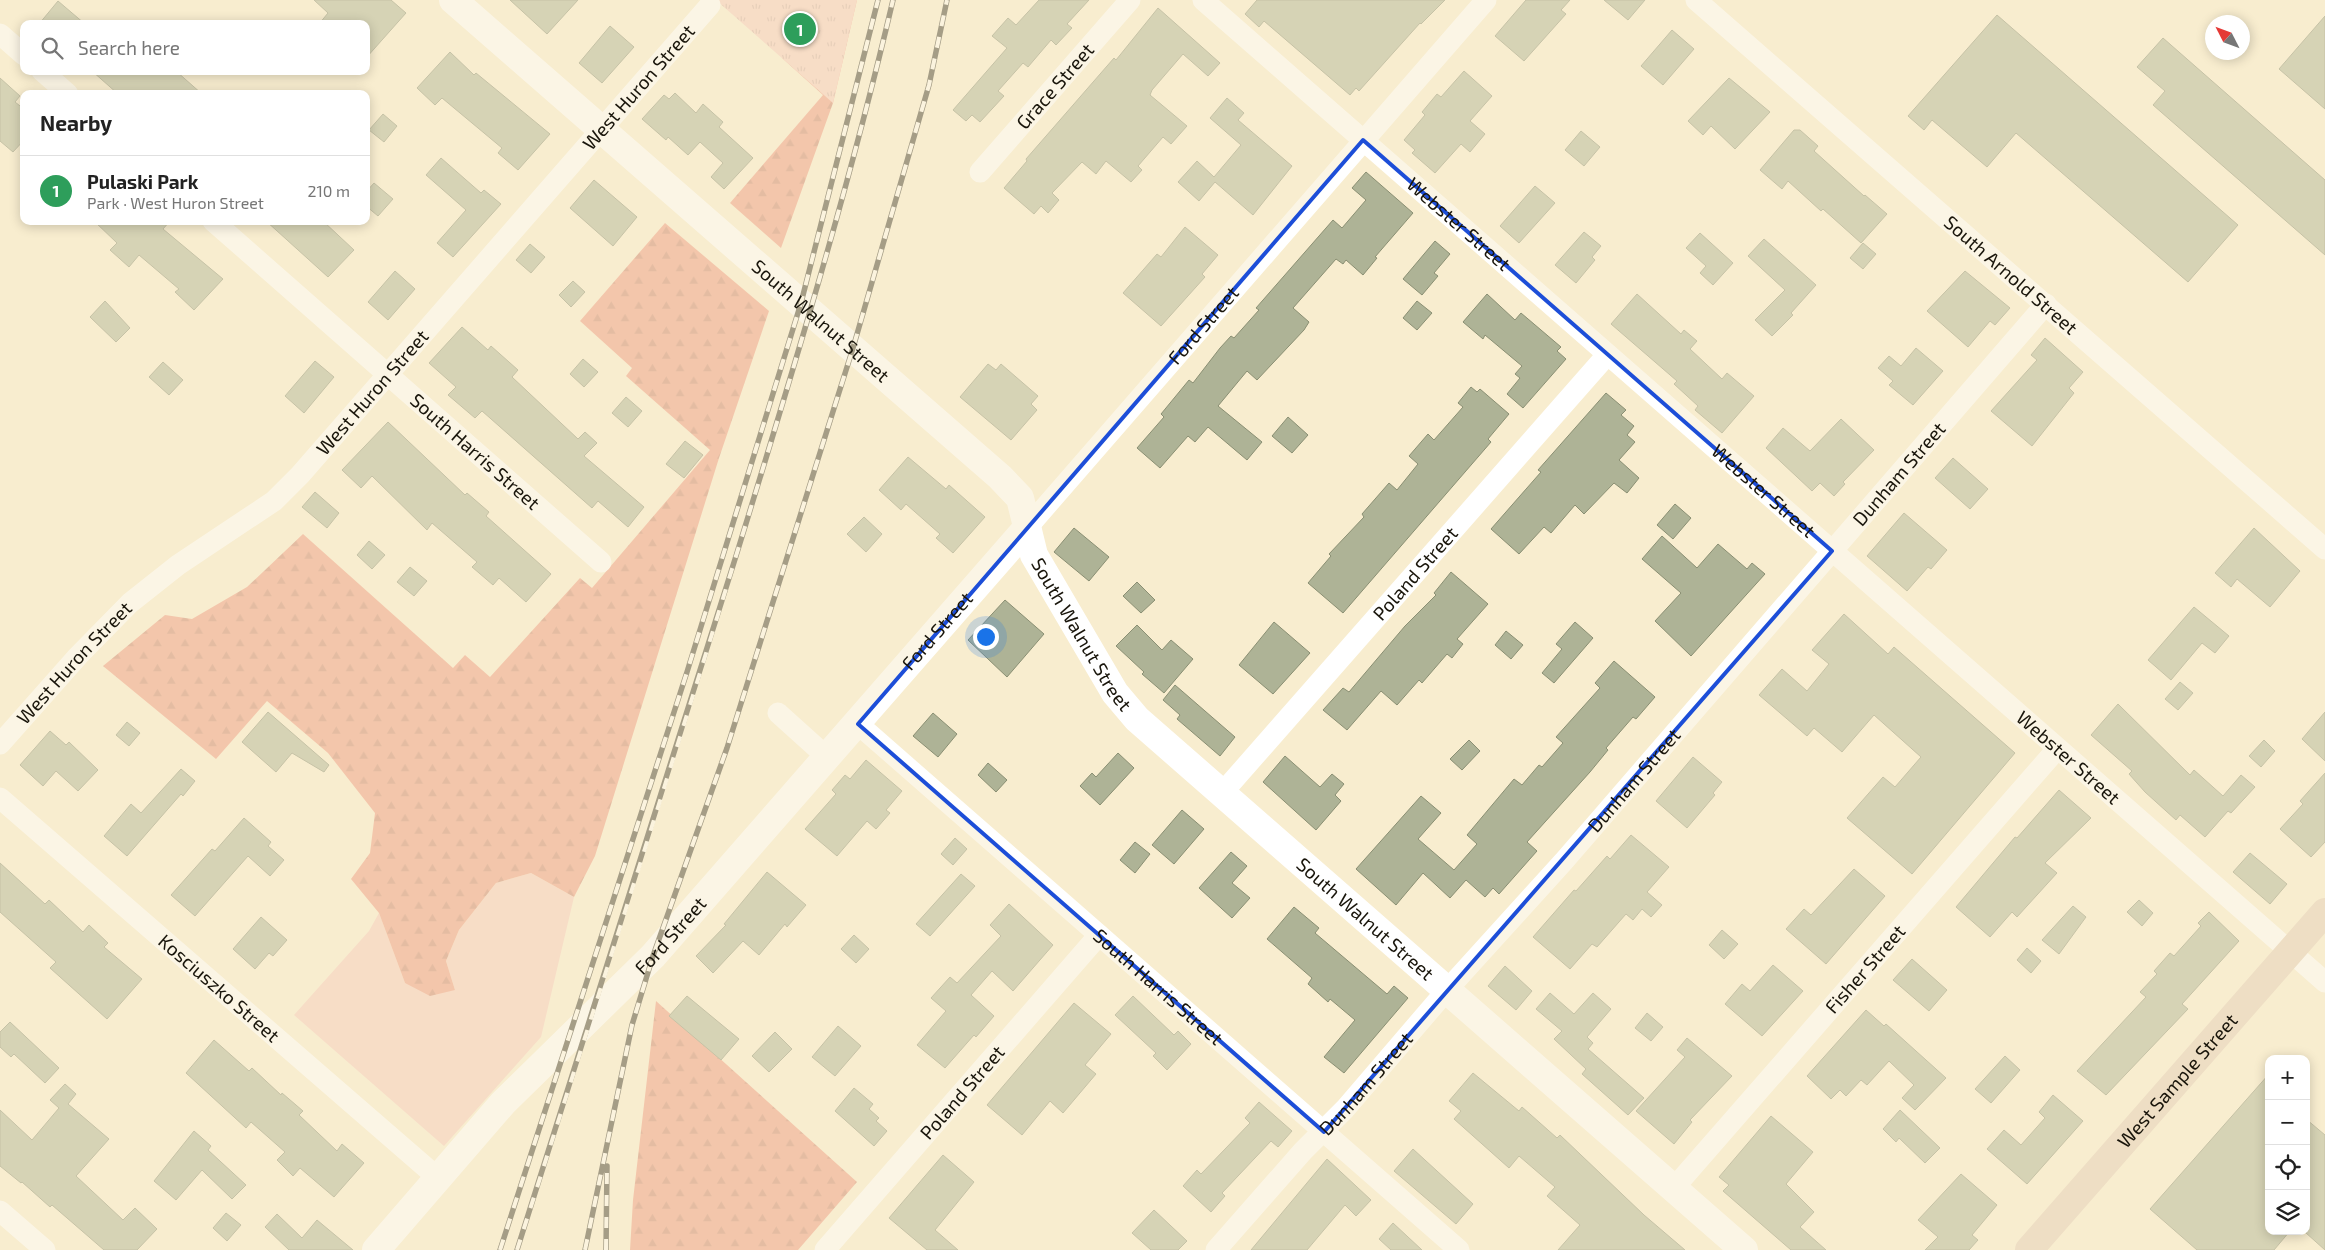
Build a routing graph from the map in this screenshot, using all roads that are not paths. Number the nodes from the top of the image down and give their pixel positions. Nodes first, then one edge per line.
1 (453, 0) edge
2 (1130, 0) edge
3 (1202, 0) edge
4 (1486, 0) edge
5 (1696, 0) edge
6 (710, 5) dead end
7 (0, 34) edge
8 (20, 52) edge
9 (47, 75) edge
10 (63, 90) edge
11 (602, 130) junction
12 (1362, 140) junction
13 (980, 172) dead end
14 (218, 225) edge
15 (2046, 304) junction
16 (1607, 355) junction
17 (388, 375) junction
18 (1026, 529) junction
19 (2325, 548) edge
20 (1832, 551) junction
21 (601, 562) dead end
22 (778, 713) dead end
23 (858, 724) junction
24 (0, 744) edge
25 (2056, 749) junction
26 (828, 758) junction
27 (1223, 792) junction
28 (0, 798) edge
29 (2325, 912) edge
30 (1099, 935) junction
31 (2290, 952) junction
32 (2325, 982) edge
33 (1447, 990) junction
34 (1324, 1132) junction
35 (438, 1178) junction
36 (1673, 1189) junction
37 (0, 1211) edge
38 (45, 1250) edge
39 (376, 1250) edge
40 (825, 1250) edge
41 (1216, 1250) edge
42 (1459, 1250) edge
43 (1744, 1250) edge
44 (2029, 1250) edge

1 - 11 street, South Walnut Street
2 - 13 street, Grace Street
3 - 12 street, Webster Street
4 - 12 street, Ford Street
5 - 15 street, South Arnold Street
6 - 11 street, West Huron Street
7 - 8 street
9 - 10 street
11 - 17 street, West Huron Street
11 - 18 street, South Walnut Street
12 - 16 street, Webster Street
12 - 18 street, Ford Street
14 - 17 street, South Harris Street
15 - 19 street, South Arnold Street
15 - 20 street, Dunham Street
16 - 20 street, Webster Street
16 - 27 street, Poland Street
17 - 21 street, South Harris Street
17 - 24 street, West Huron Street
18 - 23 street, Ford Street
18 - 27 street, South Walnut Street
20 - 25 street, Webster Street
20 - 33 street, Dunham Street
22 - 26 street
23 - 26 street, Ford Street
23 - 30 street, South Harris Street
25 - 31 street, Webster Street
25 - 36 street, Fisher Street
26 - 35 street, Ford Street
27 - 33 street, South Walnut Street
28 - 35 street, Kosciuszko Street
29 - 31 main road, West Sample Street
30 - 34 street, South Harris Street
30 - 40 street, Poland Street
31 - 32 street, Webster Street
31 - 44 main road, West Sample Street
33 - 34 street, Dunham Street
33 - 36 street, South Walnut Street
34 - 41 street, Dunham Street
34 - 42 street, South Harris Street
35 - 39 street, Ford Street
36 - 43 street, South Walnut Street
37 - 38 street

